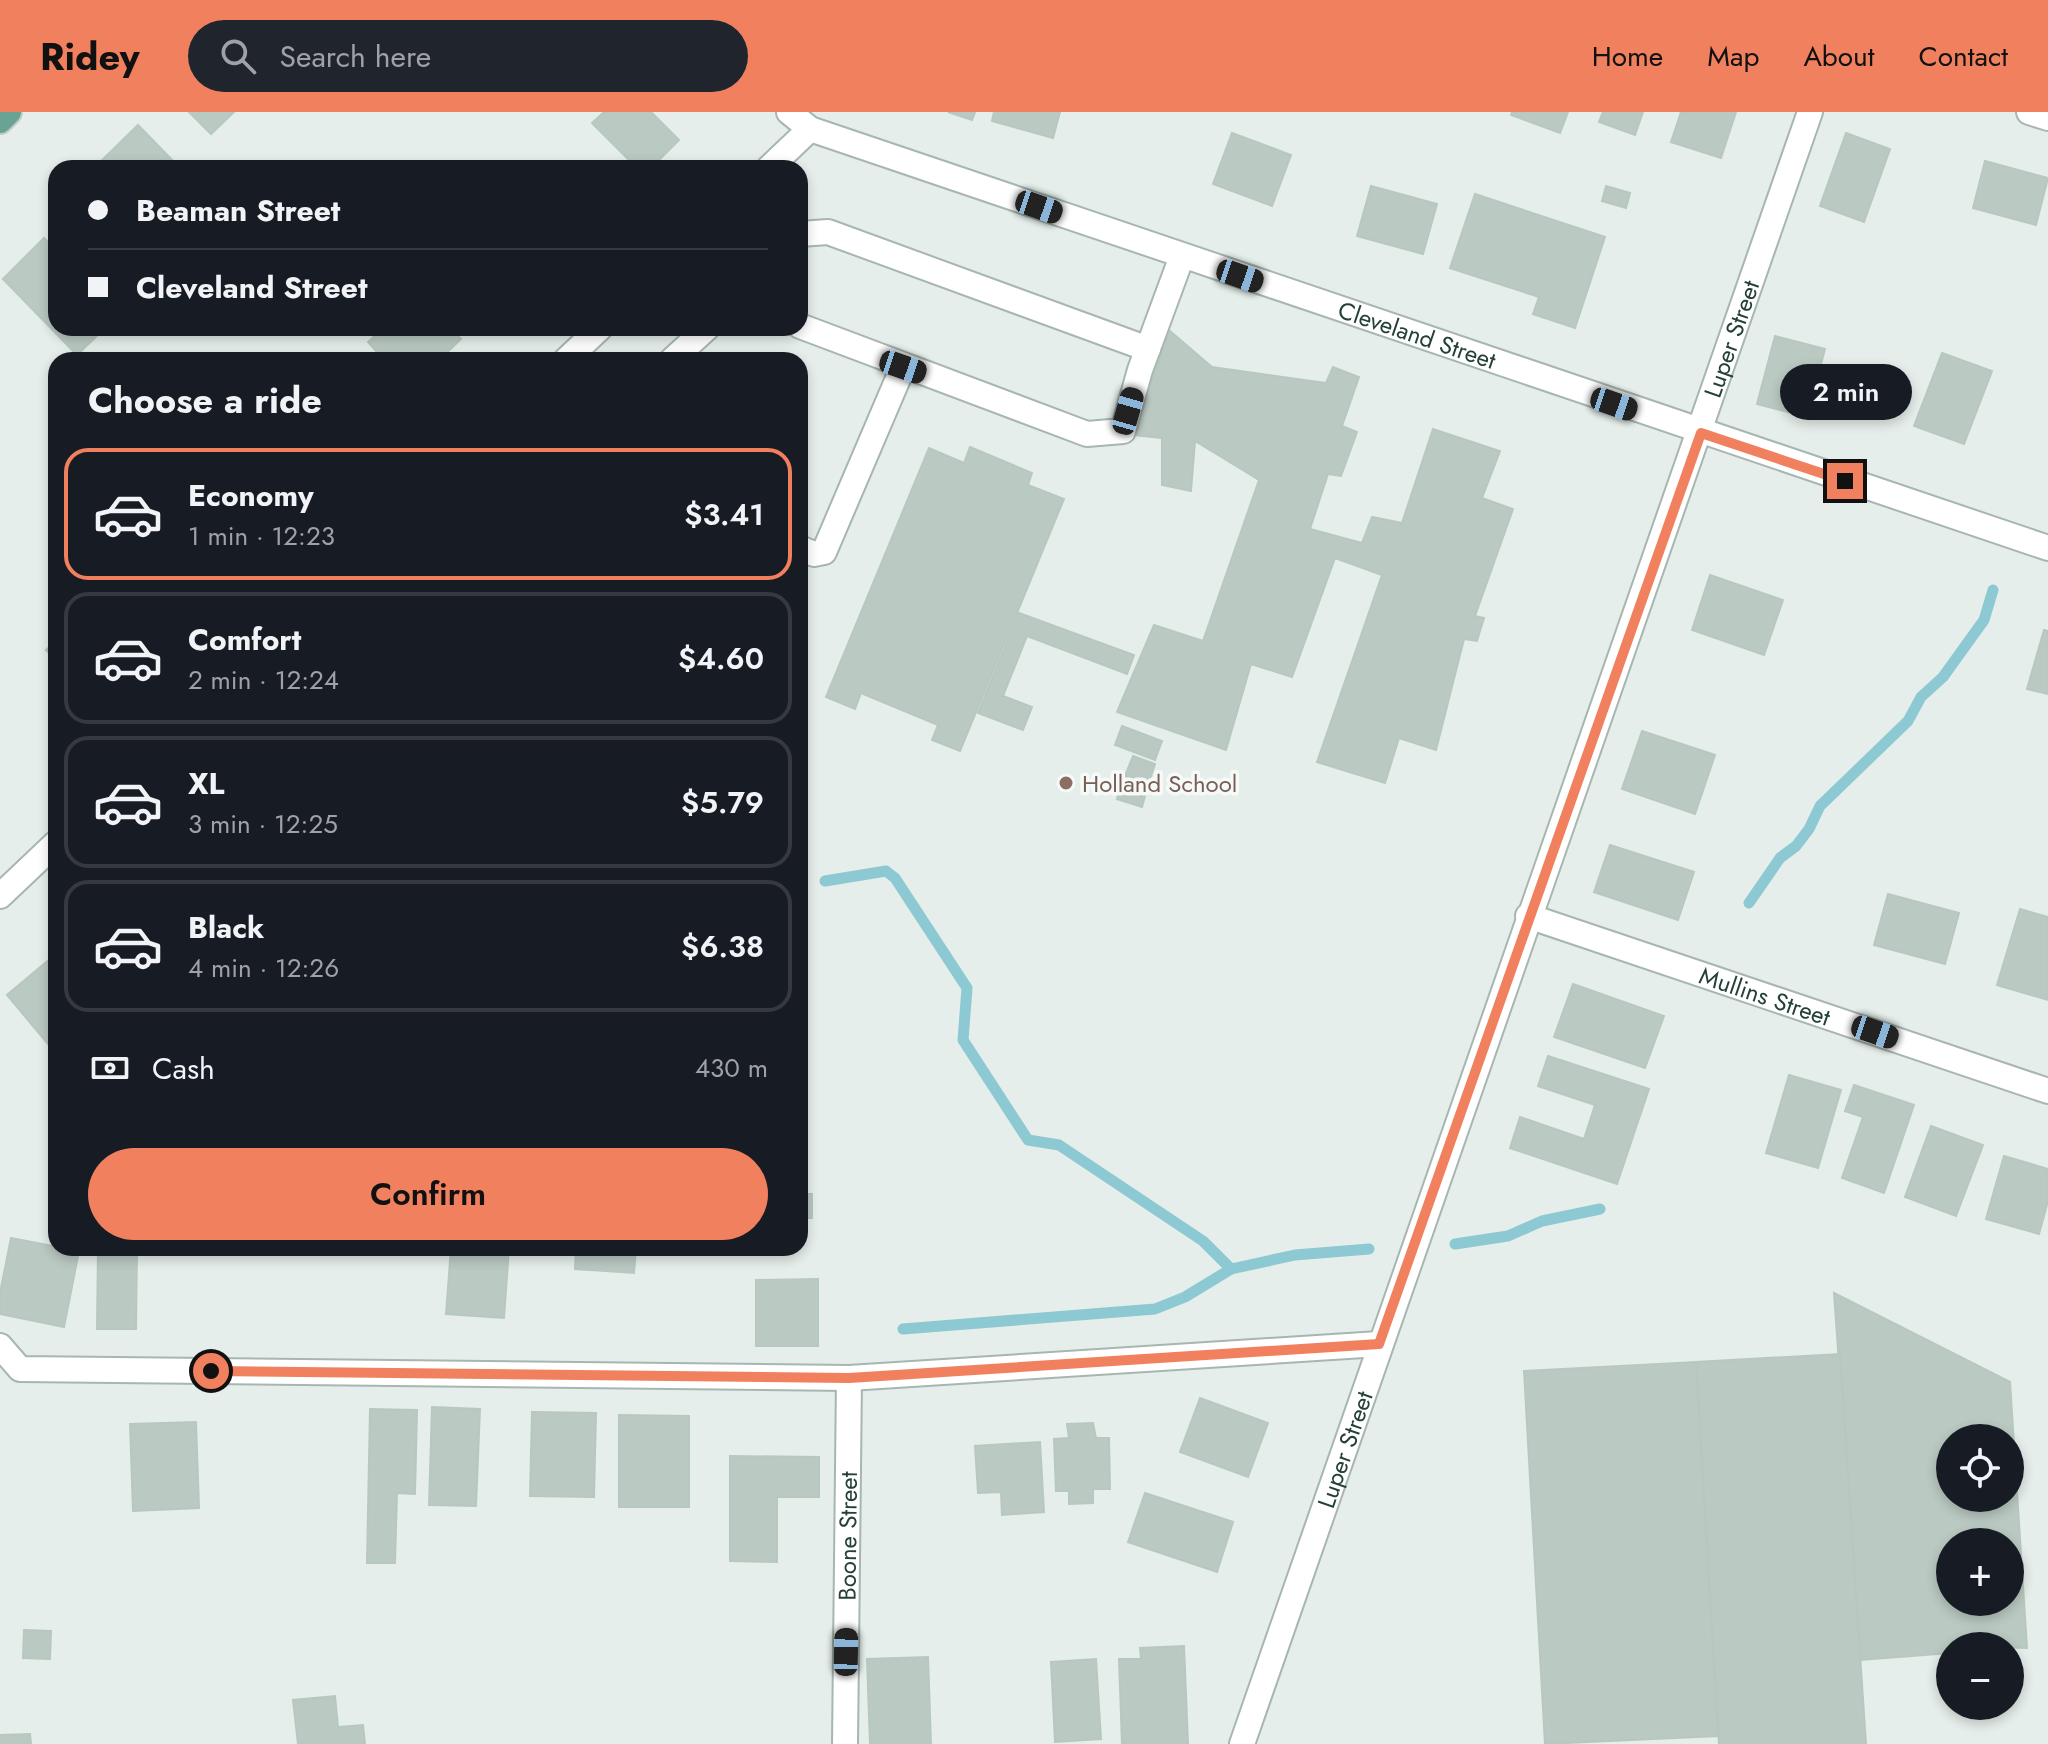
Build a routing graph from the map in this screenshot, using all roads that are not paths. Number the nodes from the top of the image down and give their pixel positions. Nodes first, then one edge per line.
1 (9, 112) edge
2 (789, 112) edge
3 (1810, 112) edge
4 (2029, 112) edge
5 (2048, 118) edge
6 (0, 121) edge
7 (810, 129) junction
8 (777, 160) edge
9 (808, 233) edge
10 (1182, 256) junction
11 (808, 329) edge
12 (592, 336) edge
13 (698, 336) edge
14 (1148, 349) junction
15 (574, 352) edge
16 (681, 352) edge
17 (903, 367) junction
18 (1701, 433) junction
19 (2048, 548) edge
20 (808, 551) edge
21 (48, 851) edge
22 (0, 896) edge
23 (1528, 916) junction
24 (2048, 1091) edge
25 (1379, 1344) junction
26 (0, 1346) edge
27 (10, 1370) edge
28 (849, 1378) junction
29 (845, 1744) edge
30 (1242, 1744) edge

1 - 6 main road
2 - 7 street, Cleveland Street
3 - 18 street, Luper Street
4 - 5 street
7 - 8 street
7 - 10 street, Cleveland Street
9 - 14 street
10 - 14 street
10 - 18 street, Cleveland Street
11 - 17 street
12 - 15 street
13 - 16 street
14 - 17 street
17 - 20 street
18 - 19 street, Cleveland Street
18 - 23 street, Luper Street
21 - 22 street
23 - 24 street, Mullins Street
23 - 25 street, Luper Street
25 - 28 street
25 - 30 street, Luper Street
26 - 27 street
27 - 28 street
28 - 29 street, Boone Street

